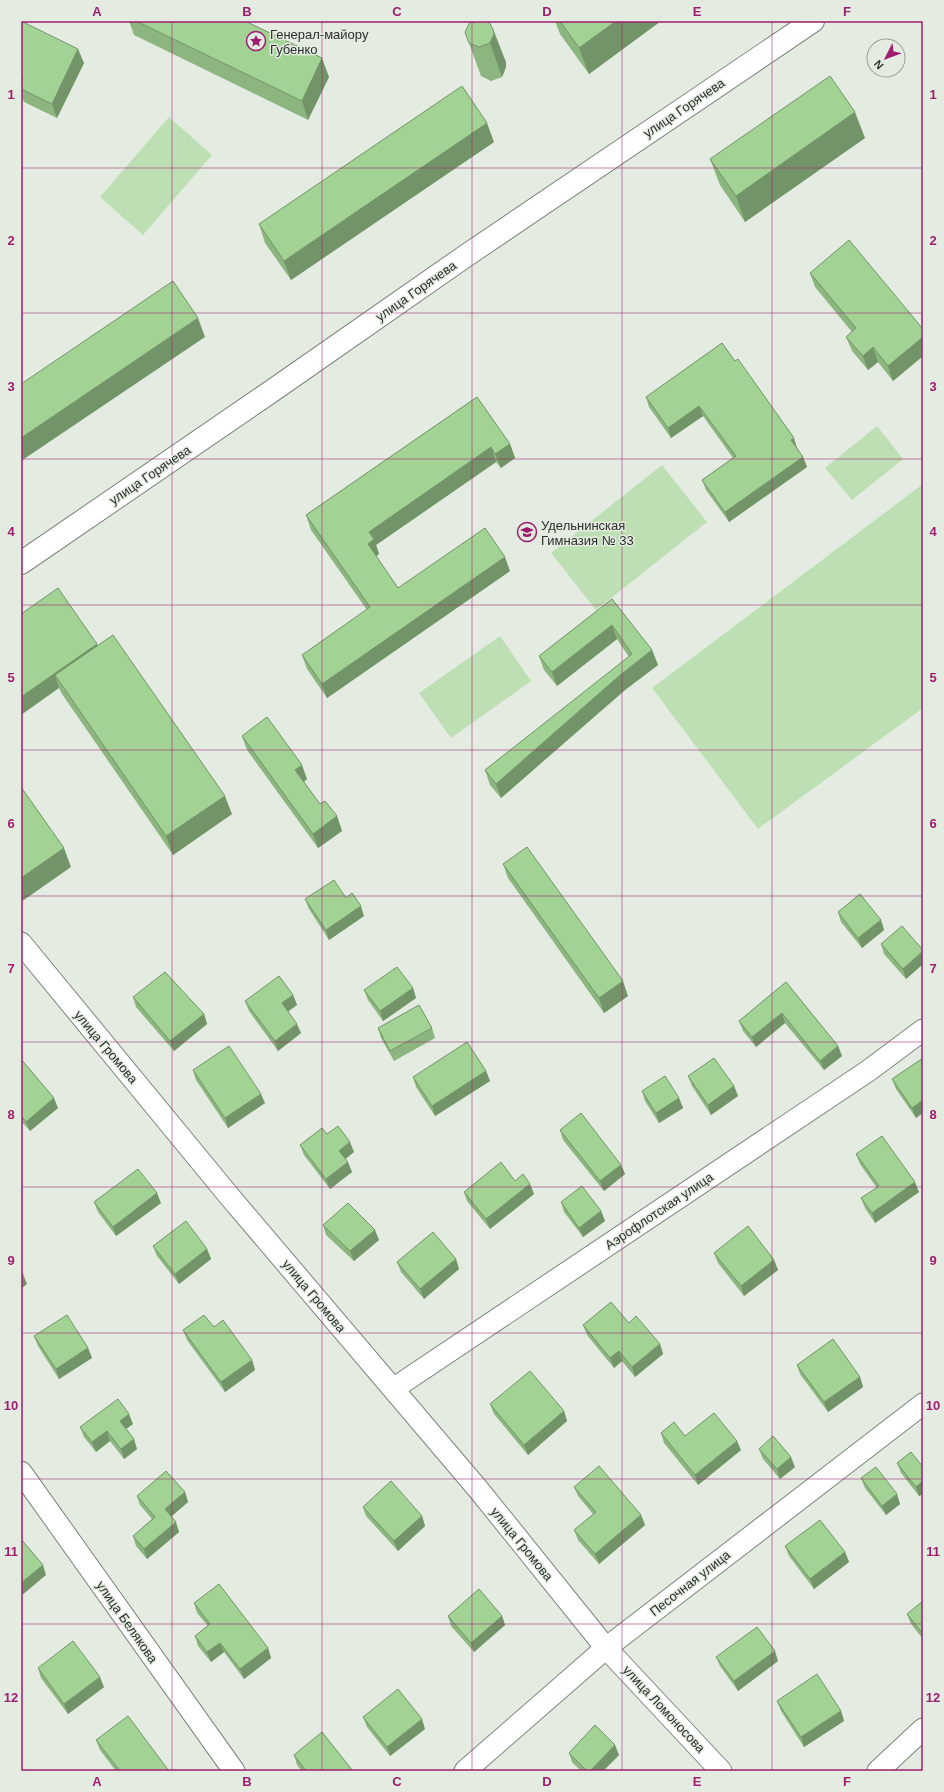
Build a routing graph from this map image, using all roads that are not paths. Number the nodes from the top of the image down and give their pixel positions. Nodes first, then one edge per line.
1 (813, 21) edge
2 (21, 563) edge
3 (21, 943) edge
4 (923, 1030) edge
5 (393, 1389) junction
6 (923, 1404) edge
7 (21, 1472) edge
8 (606, 1648) junction
9 (923, 1729) edge
10 (234, 1771) edge
11 (465, 1771) edge
12 (721, 1771) edge
13 (878, 1771) edge

1 - 2 main road, улица Горячева
3 - 5 street, улица Громова
4 - 5 street, Аэрофлотская улица
5 - 8 street, улица Громова
6 - 8 street, Песочная улица
7 - 10 street, улица Белякова
8 - 11 street, Песочная улица
8 - 12 street, улица Ломоносова
9 - 13 street

